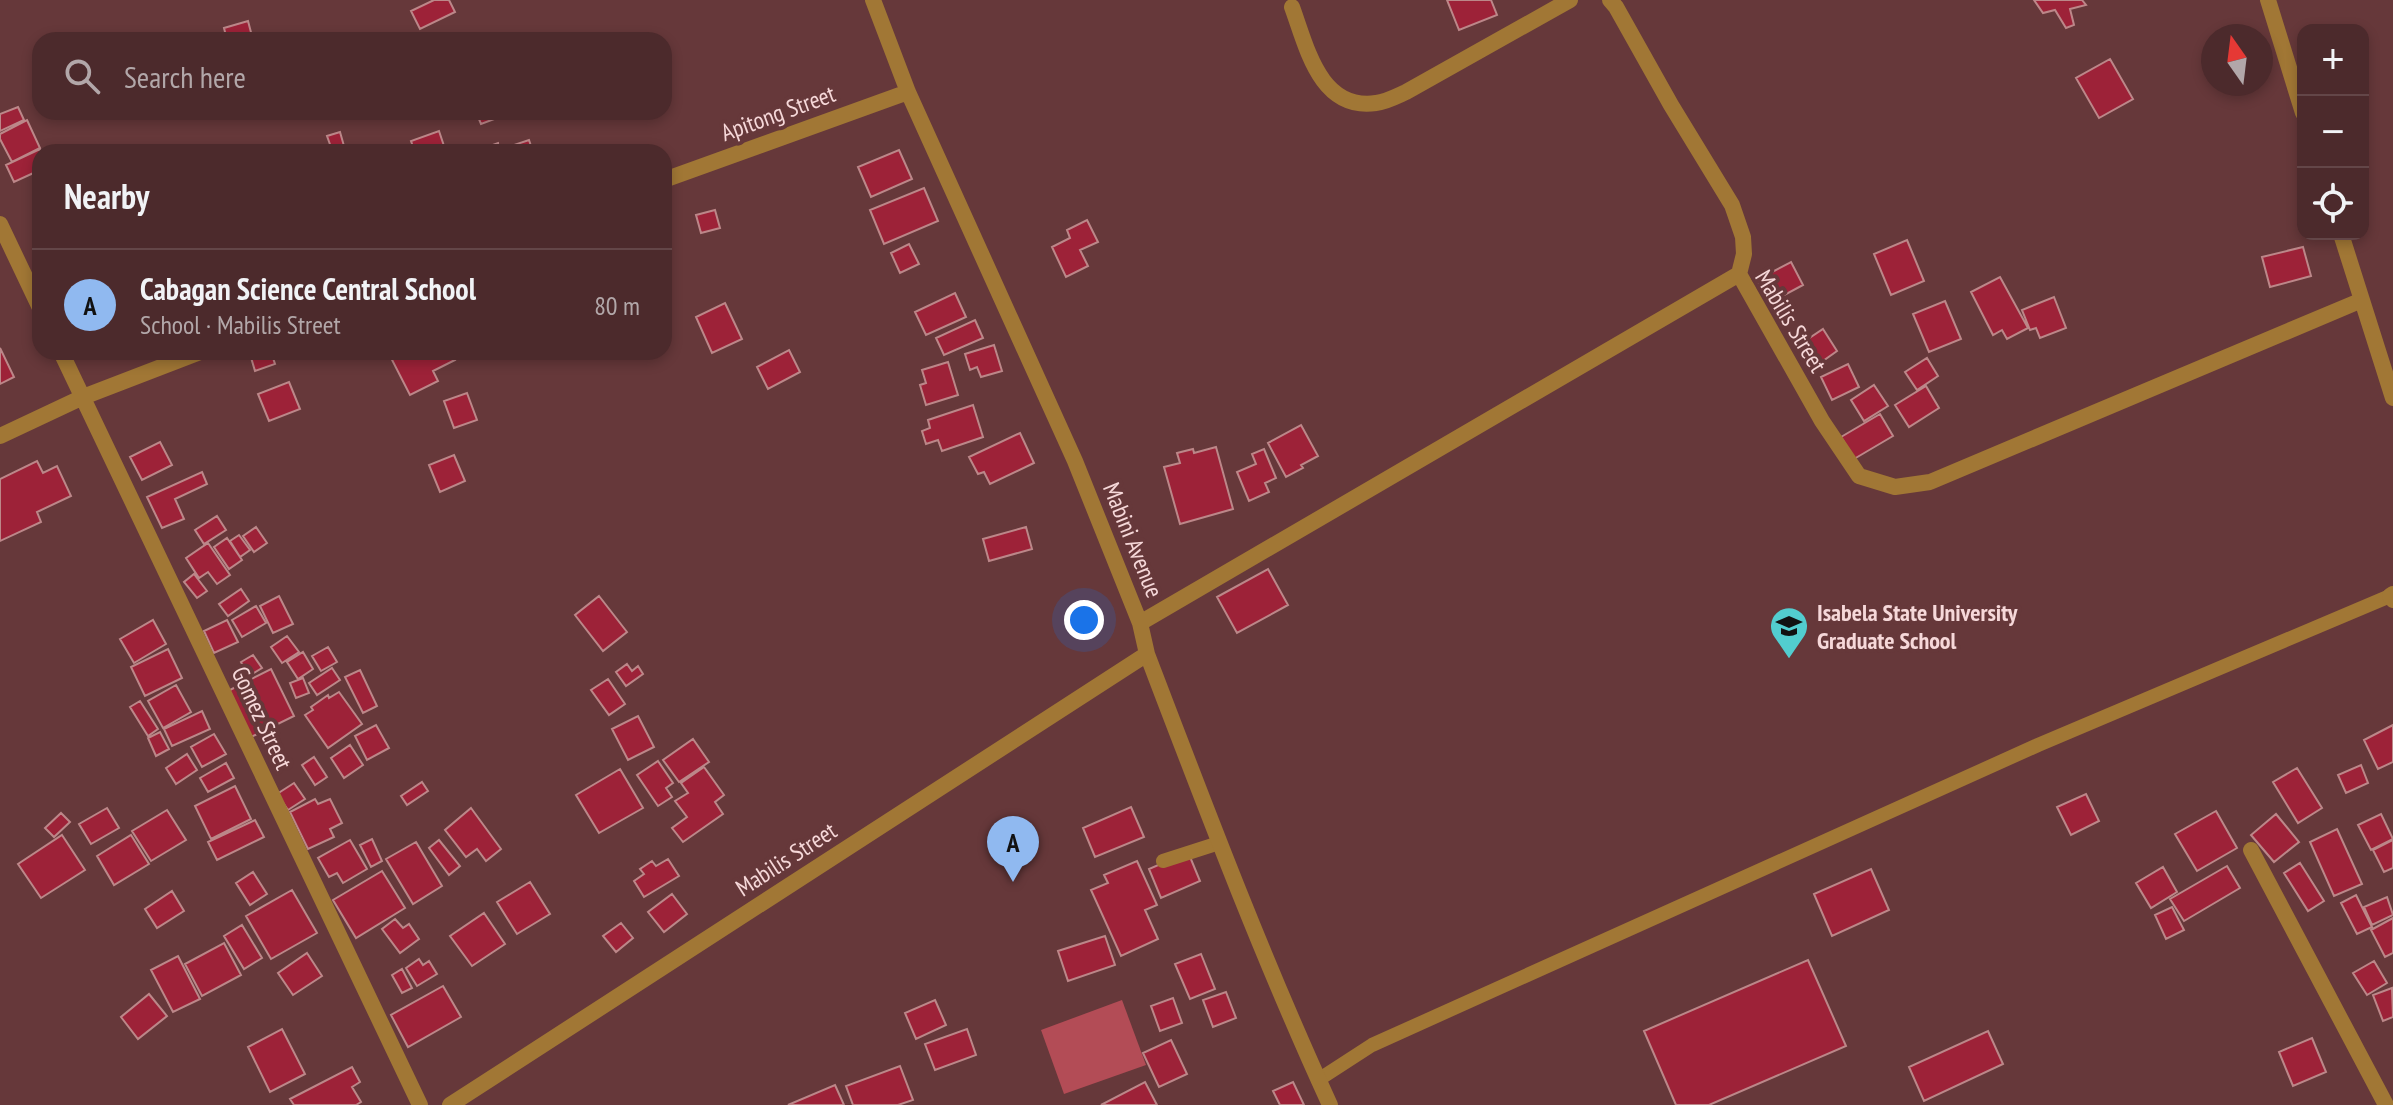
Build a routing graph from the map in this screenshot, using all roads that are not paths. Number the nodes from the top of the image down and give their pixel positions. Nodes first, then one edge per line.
1 (873, 0) edge
2 (1570, 0) edge
3 (1610, 0) edge
4 (2268, 0) edge
5 (1292, 7) dead end
6 (908, 92) junction
7 (2298, 96) edge
8 (672, 177) edge
9 (0, 224) edge
10 (2343, 240) edge
11 (1739, 274) junction
12 (32, 291) edge
13 (2362, 300) junction
14 (2386, 350) edge
15 (65, 360) edge
16 (179, 360) edge
17 (83, 397) junction
18 (2393, 398) edge
19 (0, 436) edge
20 (2392, 596) edge
21 (1140, 623) junction
22 (1147, 654) junction
23 (1219, 843) junction
24 (2251, 850) dead end
25 (1163, 861) dead end
26 (1318, 1080) junction
27 (420, 1105) edge
28 (450, 1105) edge
29 (1330, 1105) edge
30 (2386, 1105) edge

1 - 6 street, Mabini Avenue
2 - 5 street
3 - 11 street
4 - 7 street
6 - 8 street, Apitong Street
6 - 21 street, Mabini Avenue
9 - 12 street
10 - 13 street
11 - 13 street, Mabilis Street
11 - 21 street, Mabilis Street
13 - 14 street
14 - 18 street
15 - 17 street, Gomez Street
16 - 17 street
17 - 19 street
17 - 27 street, Gomez Street
20 - 26 lane
21 - 22 street, Mabini Avenue
22 - 23 street, Mabini Avenue
22 - 28 street, Mabilis Street
23 - 25 lane
23 - 26 street, Mabini Avenue
24 - 30 street
26 - 29 street, Mabini Avenue

